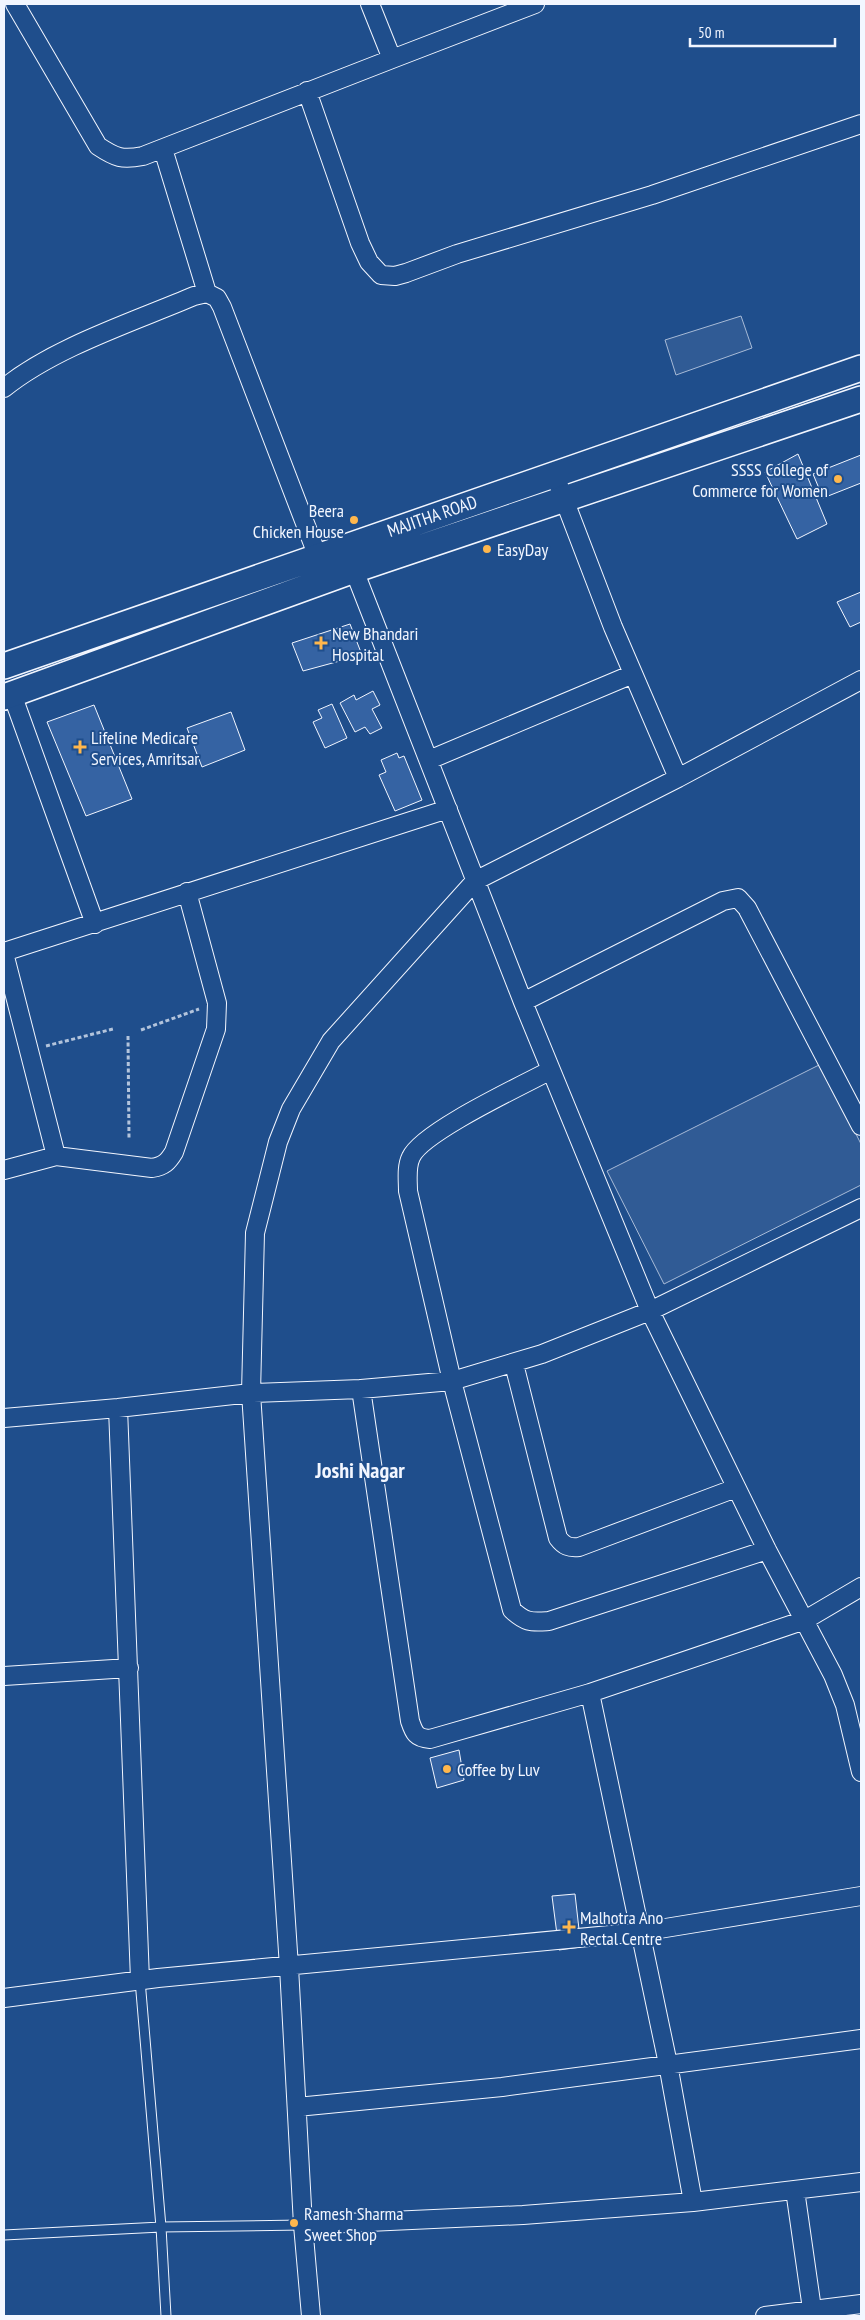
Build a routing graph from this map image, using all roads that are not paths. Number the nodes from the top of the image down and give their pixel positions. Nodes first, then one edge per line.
1 (15, 4) edge
2 (370, 4) edge
3 (535, 4) edge
4 (392, 59) junction
5 (307, 91) junction
6 (861, 124) edge
7 (163, 149) junction
8 (207, 293) junction
9 (861, 368) edge
10 (4, 388) edge
11 (861, 399) edge
12 (554, 473) junction
13 (563, 498) junction
14 (318, 557) junction
15 (354, 570) junction
16 (4, 666) edge
17 (633, 674) junction
18 (861, 680) edge
19 (8, 696) edge
20 (429, 760) junction
21 (678, 778) junction
22 (448, 809) junction
23 (475, 881) junction
24 (186, 892) junction
25 (95, 924) junction
26 (4, 953) edge
27 (523, 1002) junction
28 (551, 1070) junction
29 (861, 1126) edge
30 (56, 1156) junction
31 (4, 1170) edge
32 (861, 1208) edge
33 (650, 1311) junction
34 (514, 1364) junction
35 (452, 1381) junction
36 (361, 1389) junction
37 (251, 1393) junction
38 (118, 1408) junction
39 (4, 1418) edge
40 (736, 1488) junction
41 (766, 1550) junction
42 (861, 1588) edge
43 (805, 1620) junction
44 (129, 1668) junction
45 (4, 1676) edge
46 (590, 1693) junction
47 (861, 1772) edge
48 (861, 1896) edge
49 (641, 1932) junction
50 (289, 1967) junction
51 (140, 1980) junction
52 (4, 1998) edge
53 (861, 2039) edge
54 (668, 2064) junction
55 (297, 2107) junction
56 (861, 2182) edge
57 (795, 2190) junction
58 (693, 2202) junction
59 (303, 2225) junction
60 (160, 2227) junction
61 (4, 2235) edge
62 (861, 2304) edge
63 (813, 2314) edge
64 (166, 2316) edge
65 (311, 2316) edge
66 (764, 2316) edge

1 - 7 street
2 - 4 street
3 - 4 street
4 - 5 street
5 - 6 street
5 - 7 street
7 - 8 street
8 - 10 street
8 - 14 street
9 - 12 main road, MAJITHA ROAD
11 - 13 main road, MAJITHA ROAD
12 - 13 street
12 - 14 main road, MAJITHA ROAD
13 - 15 main road, MAJITHA ROAD
13 - 17 street
14 - 16 main road, MAJITHA ROAD
15 - 19 main road, MAJITHA ROAD
15 - 20 street
17 - 20 street
17 - 21 street
18 - 21 street
19 - 25 street
20 - 22 street
21 - 23 street
22 - 23 street
22 - 24 street
23 - 27 street
23 - 37 street
24 - 25 street
24 - 30 street
25 - 26 street
26 - 30 street
27 - 28 street
27 - 29 street
28 - 33 street
28 - 35 street
30 - 31 street
32 - 33 street
33 - 34 street
33 - 40 street
34 - 35 street
34 - 40 street
35 - 36 street
35 - 41 street
36 - 37 street
36 - 46 street
37 - 38 street
37 - 50 street
38 - 39 street
38 - 44 street
40 - 41 street
41 - 43 street
42 - 43 street
43 - 46 street
43 - 47 street
44 - 45 street
44 - 51 street
46 - 49 street
48 - 49 street
49 - 50 street
49 - 54 street
50 - 51 street
50 - 55 street
51 - 52 street
51 - 60 lane
53 - 54 street
54 - 55 street
54 - 58 street
55 - 59 street
56 - 57 street
57 - 58 street
57 - 63 street
58 - 59 street
59 - 60 lane
59 - 65 street
60 - 61 lane
60 - 64 lane
62 - 63 street
63 - 66 street

